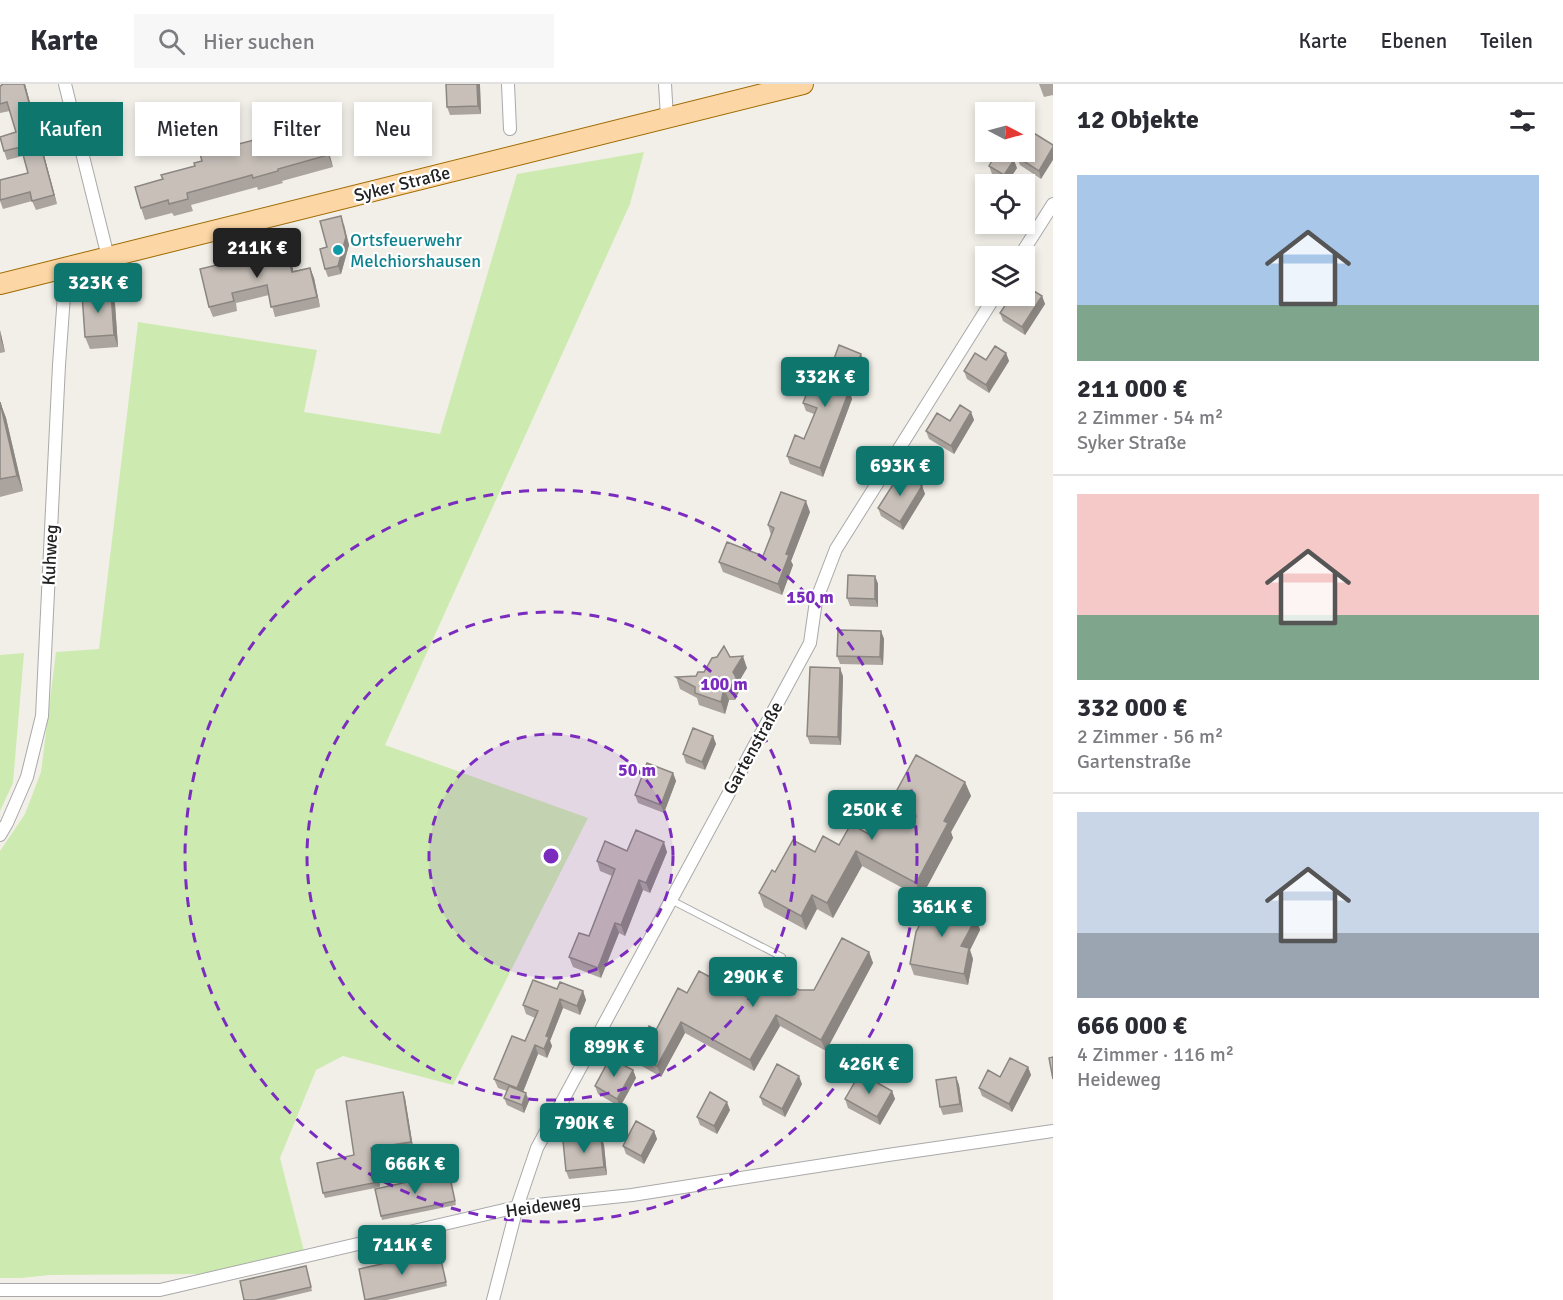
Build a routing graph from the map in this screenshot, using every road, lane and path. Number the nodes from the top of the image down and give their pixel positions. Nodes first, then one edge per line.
1 (65, 84) edge
2 (508, 84) edge
3 (665, 84) edge
4 (803, 84) edge
5 (667, 118) junction
6 (510, 129) dead end
7 (1053, 204) edge
8 (1026, 246) edge
9 (108, 257) junction
10 (66, 267) junction
11 (0, 284) edge
12 (989, 306) edge
13 (0, 835) edge
14 (670, 900) junction
15 (786, 979) dead end
16 (1053, 1131) edge
17 (517, 1207) junction
18 (0, 1290) edge
19 (493, 1300) edge

1 - 9 street
2 - 6 street
3 - 5 street
4 - 5 main road, Syker Straße
5 - 9 main road, Syker Straße
7 - 8 street
9 - 10 main road, Syker Straße
10 - 11 main road, Syker Straße
10 - 13 street, Kuhweg
12 - 14 street, Gartenstraße
14 - 15 lane
14 - 17 street, Gartenstraße
16 - 17 street, Heideweg
17 - 18 street, Heideweg
17 - 19 street, Gartenstraße

